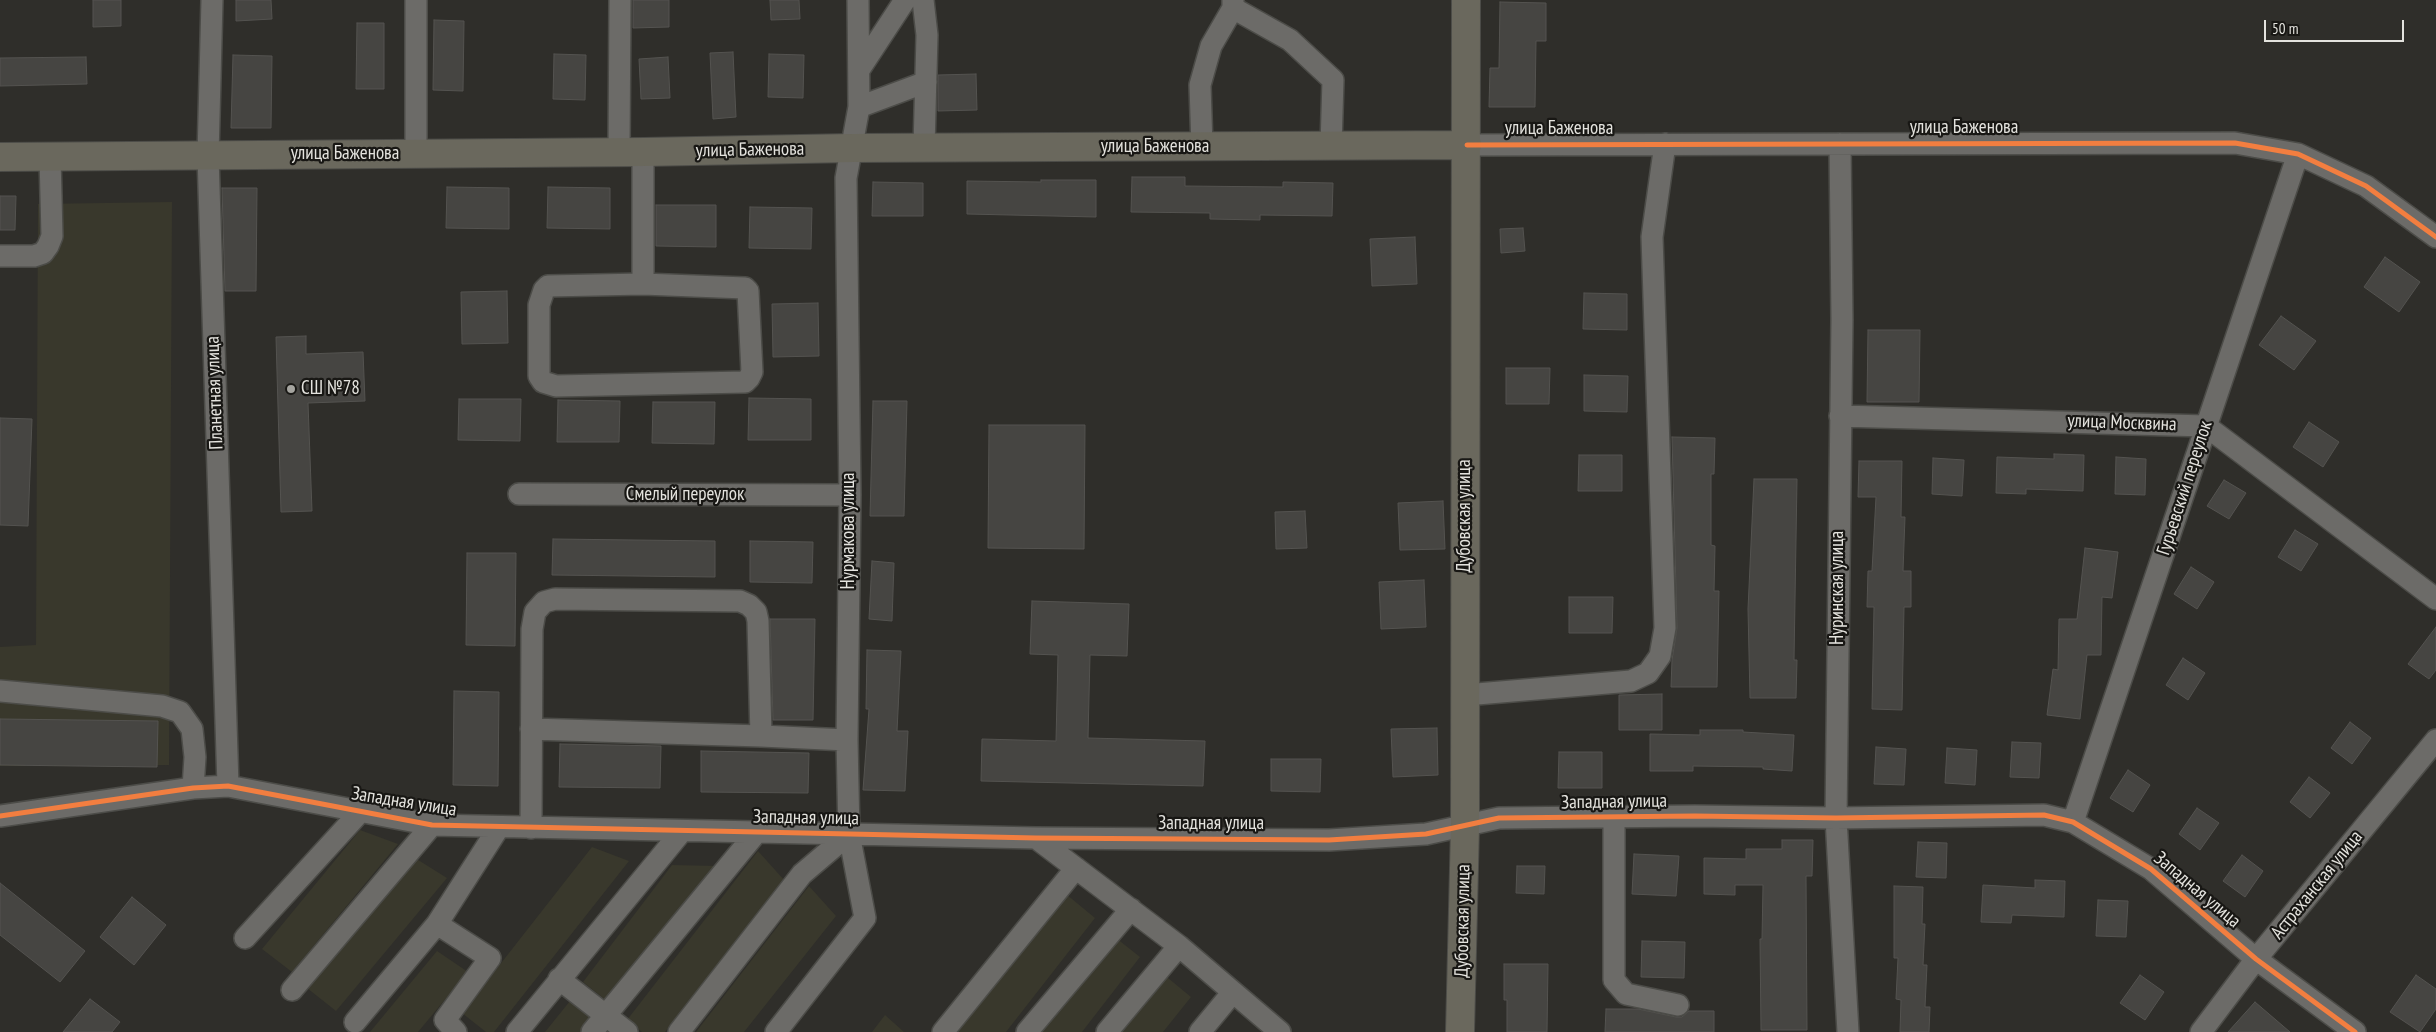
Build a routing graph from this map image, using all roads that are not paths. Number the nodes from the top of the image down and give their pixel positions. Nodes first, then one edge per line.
1 (212, 0) edge
2 (416, 0) edge
3 (620, 0) edge
4 (858, 0) edge
5 (905, 0) edge
6 (923, 0) edge
7 (1466, 0) edge
8 (1233, 4) edge
9 (859, 70) junction
10 (926, 82) junction
11 (859, 107) junction
12 (1665, 144) junction
13 (1840, 144) junction
14 (1467, 145) junction
15 (1331, 146) junction
16 (1202, 147) junction
17 (852, 148) junction
18 (924, 148) junction
19 (631, 152) junction
20 (416, 154) junction
21 (2298, 154) junction
22 (208, 156) junction
23 (50, 157) junction
24 (0, 158) edge
25 (2436, 237) edge
26 (0, 256) edge
27 (643, 284) junction
28 (1840, 416) junction
29 (2206, 426) junction
30 (519, 494) dead end
31 (850, 496) junction
32 (2436, 599) edge
33 (0, 691) edge
34 (1466, 695) junction
35 (531, 729) junction
36 (761, 736) junction
37 (848, 740) junction
38 (2436, 740) edge
39 (228, 786) junction
40 (194, 788) junction
41 (361, 811) junction
42 (0, 816) edge
43 (1614, 818) junction
44 (1836, 818) junction
45 (2074, 822) junction
46 (432, 825) junction
47 (499, 827) junction
48 (1465, 827) junction
49 (531, 828) junction
50 (682, 831) junction
51 (756, 833) junction
52 (849, 834) junction
53 (1036, 838) junction
54 (1076, 868) junction
55 (1130, 909) junction
56 (437, 924) junction
57 (246, 938) dead end
58 (1179, 946) junction
59 (2256, 959) junction
60 (559, 979) junction
61 (292, 990) dead end
62 (1233, 992) junction
63 (1678, 1005) dead end
64 (606, 1016) junction
65 (356, 1022) dead end
66 (446, 1028) edge
67 (517, 1032) edge
68 (592, 1032) edge
69 (627, 1032) edge
70 (679, 1032) edge
71 (776, 1032) edge
72 (943, 1032) edge
73 (1028, 1032) edge
74 (1107, 1032) edge
75 (1200, 1032) edge
76 (1280, 1032) edge
77 (1460, 1032) edge
78 (1848, 1032) edge
79 (2201, 1032) edge
80 (2355, 1032) edge

1 - 22 street, Планетная улица
2 - 20 street
3 - 19 street
4 - 9 street, Нурмакова улица
5 - 9 street
6 - 10 street
7 - 14 main road, Дубовская улица
8 - 15 street
8 - 16 street
9 - 11 street, Нурмакова улица
10 - 11 street
10 - 18 street
11 - 17 street, Нурмакова улица
12 - 13 street, улица Баженова
12 - 14 street, улица Баженова
12 - 34 street
13 - 21 street, улица Баженова
13 - 28 street, Нуринская улица
14 - 15 main road, улица Баженова
14 - 34 main road, Дубовская улица
15 - 16 main road, улица Баженова
16 - 18 main road, улица Баженова
17 - 18 main road, улица Баженова
17 - 19 main road, улица Баженова
17 - 31 street, Нурмакова улица
19 - 20 main road, улица Баженова
19 - 27 street
20 - 22 main road, улица Баженова
21 - 25 street, улица Баженова
21 - 29 street, Гурьевский переулок
22 - 23 main road, улица Баженова
22 - 39 street, Планетная улица
23 - 24 main road, улица Баженова
23 - 26 street
27 - 27 street
28 - 29 street, улица Москвина
28 - 44 street, Нуринская улица
29 - 32 street
29 - 45 street, Гурьевский переулок
30 - 31 street, Смелый переулок
31 - 37 street, Нурмакова улица
33 - 40 street
34 - 48 main road, Дубовская улица
35 - 36 street
35 - 36 street
35 - 49 street
36 - 37 street
37 - 52 street, Нурмакова улица
38 - 59 street, Астраханская улица
39 - 40 street, Западная улица
39 - 41 street, Западная улица
40 - 42 street, Западная улица
41 - 46 street, Западная улица
41 - 57 street
43 - 44 street, Западная улица
43 - 48 street, Западная улица
43 - 63 street
44 - 45 street, Западная улица
44 - 78 street, Нуринская улица
45 - 59 street, Западная улица
46 - 47 street, Западная улица
46 - 61 street
47 - 49 street, Западная улица
47 - 56 street
48 - 53 street, Западная улица
48 - 77 main road, Дубовская улица
49 - 50 street, Западная улица
50 - 51 street, Западная улица
50 - 60 street
51 - 52 street, Западная улица
51 - 64 street
52 - 53 street, Западная улица
52 - 70 street
52 - 71 street, Нурмакова улица
53 - 54 street
54 - 55 street
54 - 72 street
55 - 58 street
55 - 73 street
56 - 65 street
56 - 66 street
58 - 62 street
58 - 74 street
59 - 79 street, Астраханская улица
59 - 80 street, Западная улица
60 - 64 street
60 - 67 street
62 - 75 street
62 - 76 street
64 - 68 street
64 - 69 street

